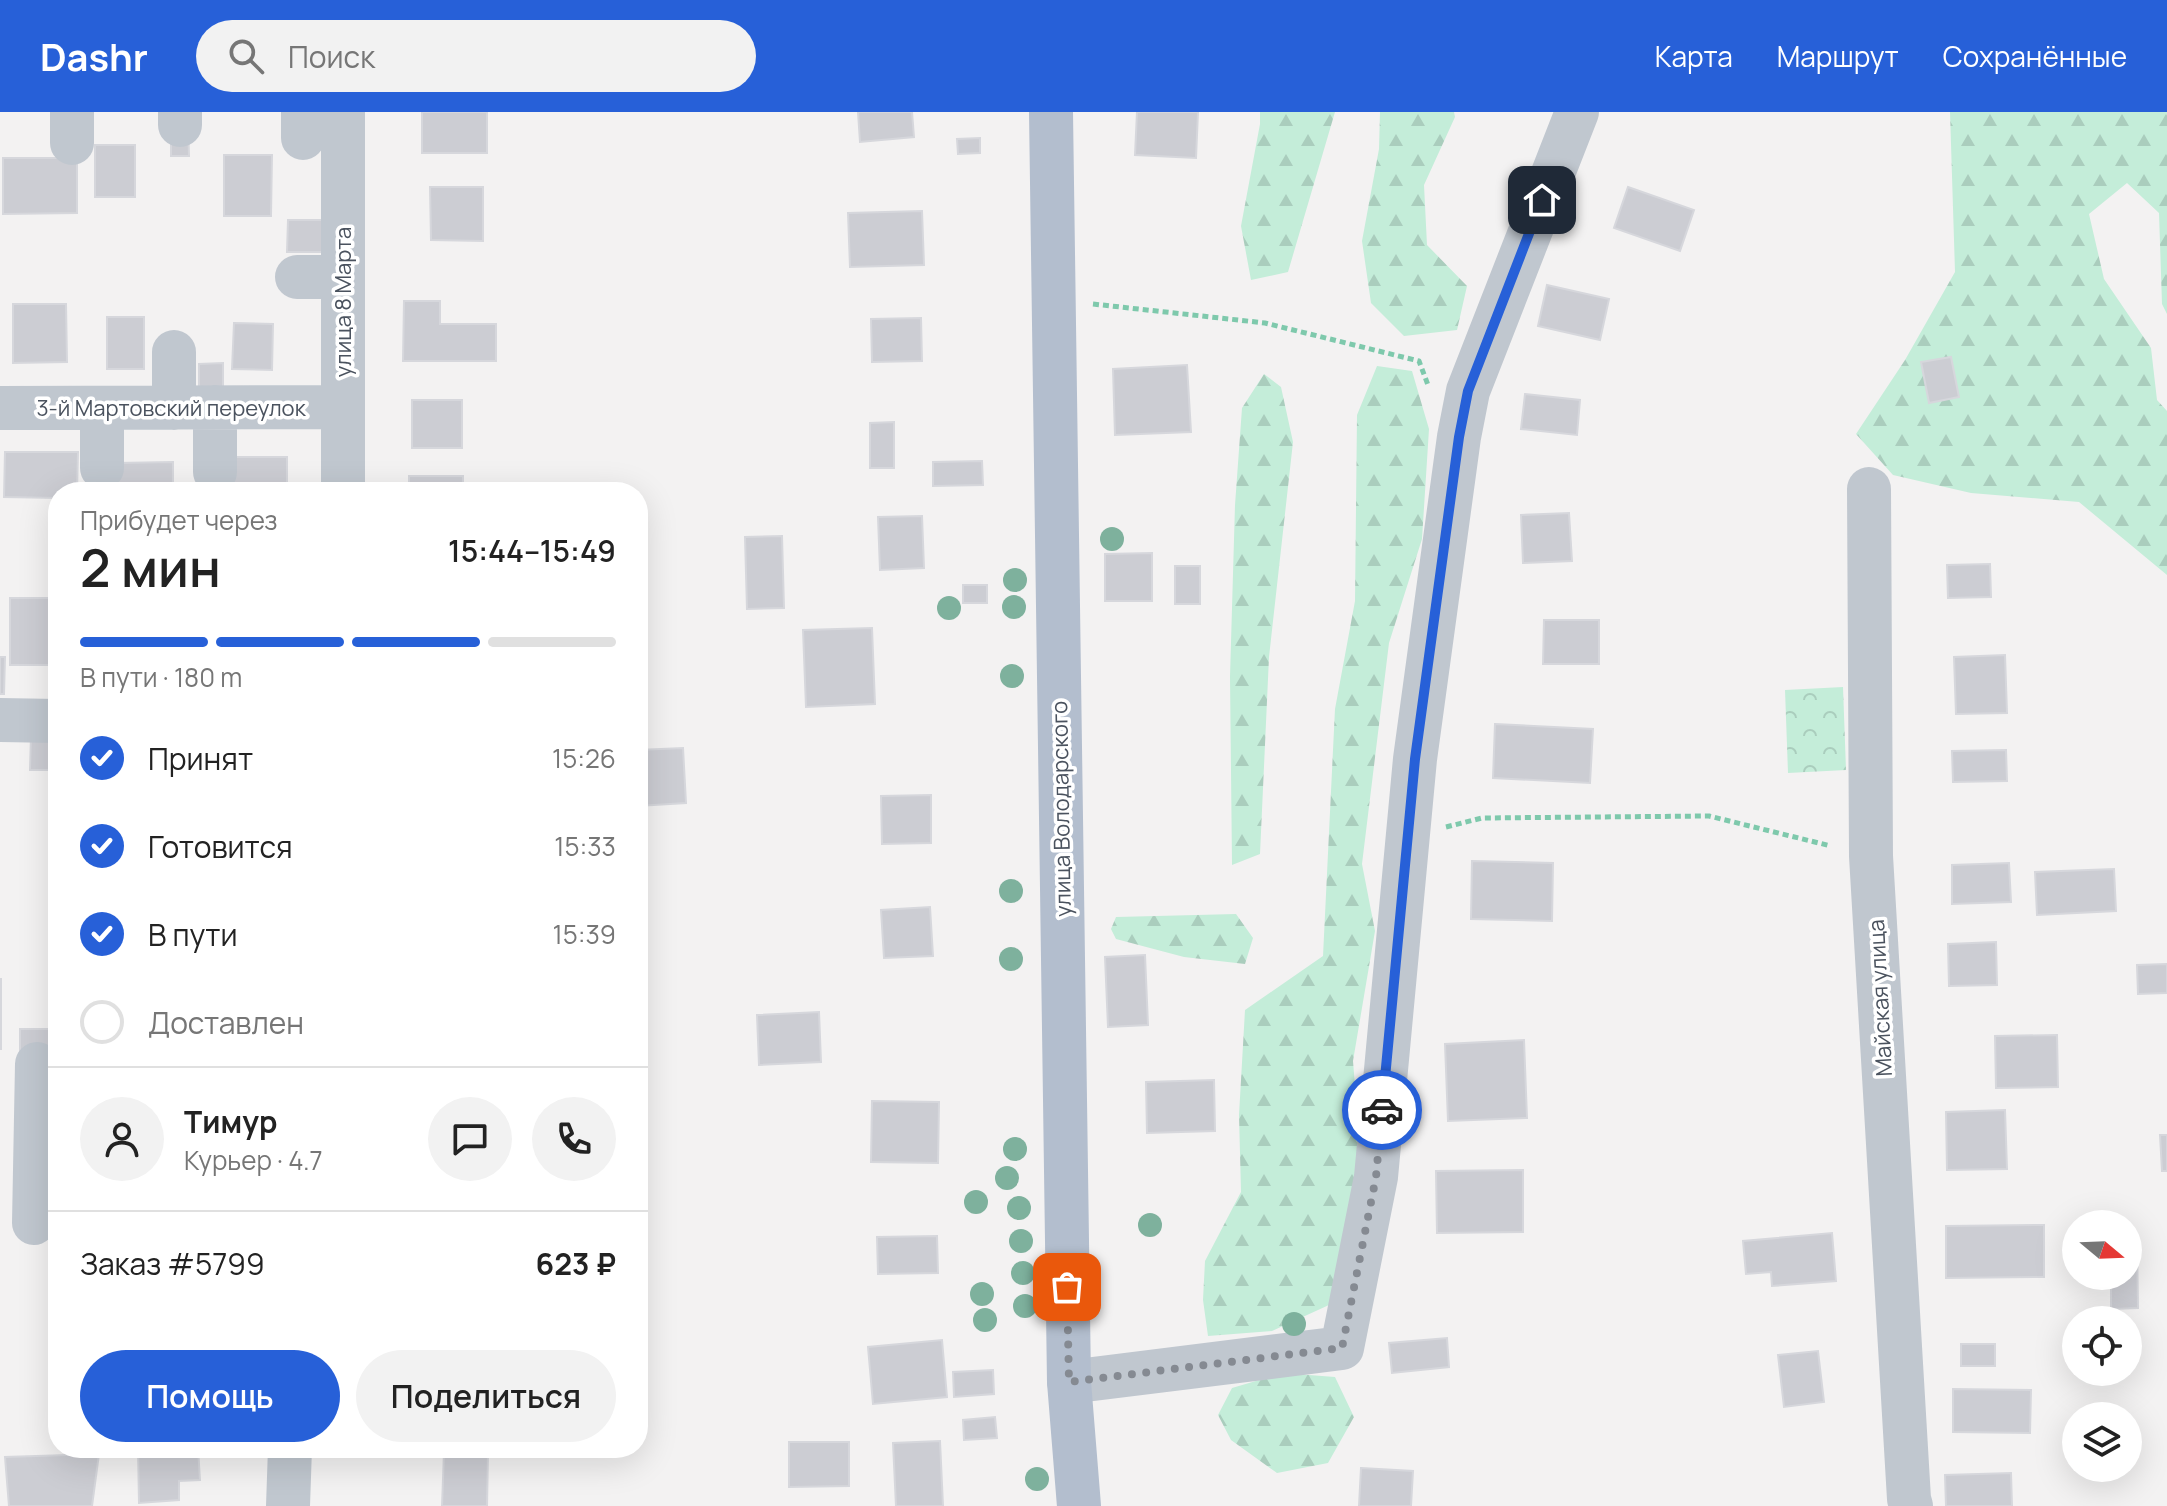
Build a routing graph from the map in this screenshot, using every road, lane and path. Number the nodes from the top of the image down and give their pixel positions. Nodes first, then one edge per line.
1 (343, 112) edge
2 (1051, 112) edge
3 (1577, 112) edge
4 (337, 250) junction
5 (297, 277) dead end
6 (1092, 304) dead end
7 (174, 352) dead end
8 (1409, 358) dead end
9 (203, 403) junction
10 (342, 407) junction
11 (0, 408) edge
12 (102, 408) junction
13 (102, 468) dead end
14 (215, 472) dead end
15 (343, 482) edge
16 (1869, 489) dead end
17 (1408, 836) junction
18 (1871, 856) junction
19 (37, 1064) dead end
20 (31, 1113) edge
21 (34, 1223) dead end
22 (1069, 1382) junction
23 (290, 1458) edge
24 (288, 1506) edge
25 (1079, 1506) edge
26 (1911, 1506) edge

1 - 4 street, улица 8 Марта
2 - 22 main road, улица Володарского
3 - 17 street
4 - 5 street
4 - 10 street, улица 8 Марта
6 - 8 path
7 - 9 street
9 - 10 street, 3-й Мартовский переулок
9 - 12 street, 3-й Мартовский переулок
9 - 14 street
10 - 15 street, улица 8 Марта
11 - 12 street, 3-й Мартовский переулок
12 - 13 street
16 - 18 street, Майская улица
17 - 18 path
17 - 22 street
18 - 26 street, Майская улица
19 - 20 street
20 - 21 street
22 - 25 main road, улица Володарского
23 - 24 street

